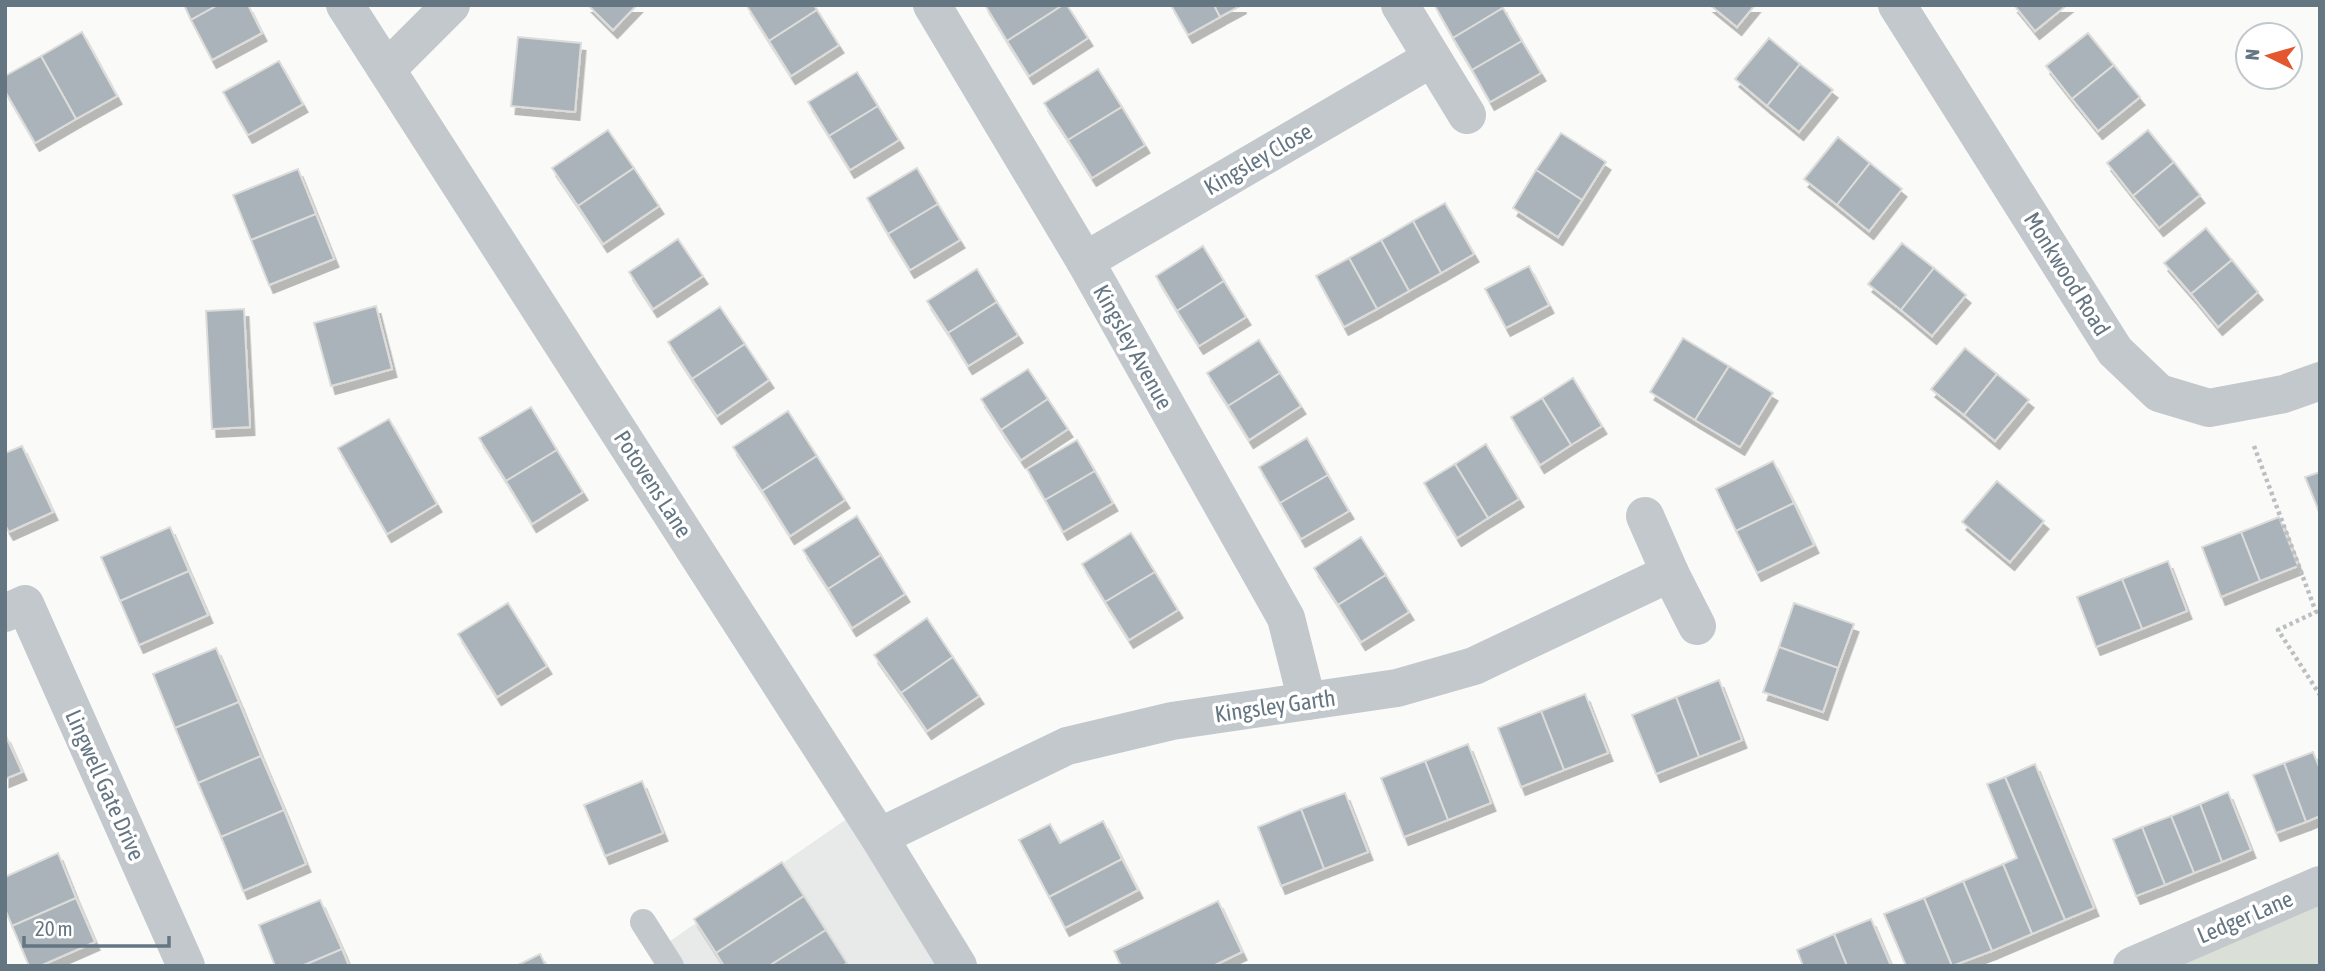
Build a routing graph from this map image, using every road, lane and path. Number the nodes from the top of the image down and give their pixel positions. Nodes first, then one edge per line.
1 (345, 5) edge
2 (451, 5) edge
3 (932, 5) edge
4 (1400, 5) edge
5 (1897, 5) edge
6 (1432, 58) junction
7 (387, 69) junction
8 (1466, 115) dead end
9 (1085, 261) junction
10 (2320, 381) edge
11 (2238, 402) junction
12 (1645, 516) dead end
13 (1670, 573) junction
14 (15, 609) edge
15 (1697, 625) dead end
16 (2320, 695) edge
17 (1307, 701) junction
18 (879, 837) junction
19 (2320, 885) edge
20 (643, 922) dead end
21 (2145, 963) edge
22 (186, 966) edge
23 (671, 966) edge
24 (958, 966) edge

1 - 7 street, Potovens Lane
2 - 7 street
3 - 9 street, Kingsley Avenue
4 - 6 street
5 - 11 street, Monkwood Road
6 - 8 street
6 - 9 street, Kingsley Close
7 - 18 street, Potovens Lane
9 - 17 street, Kingsley Avenue
10 - 11 street, Monkwood Road
11 - 16 path
12 - 13 street
13 - 15 street
13 - 17 street, Kingsley Garth
14 - 22 street, Lingwell Gate Drive
17 - 18 street, Kingsley Garth
18 - 24 street, Potovens Lane
19 - 21 street, Ledger Lane
20 - 23 lane

